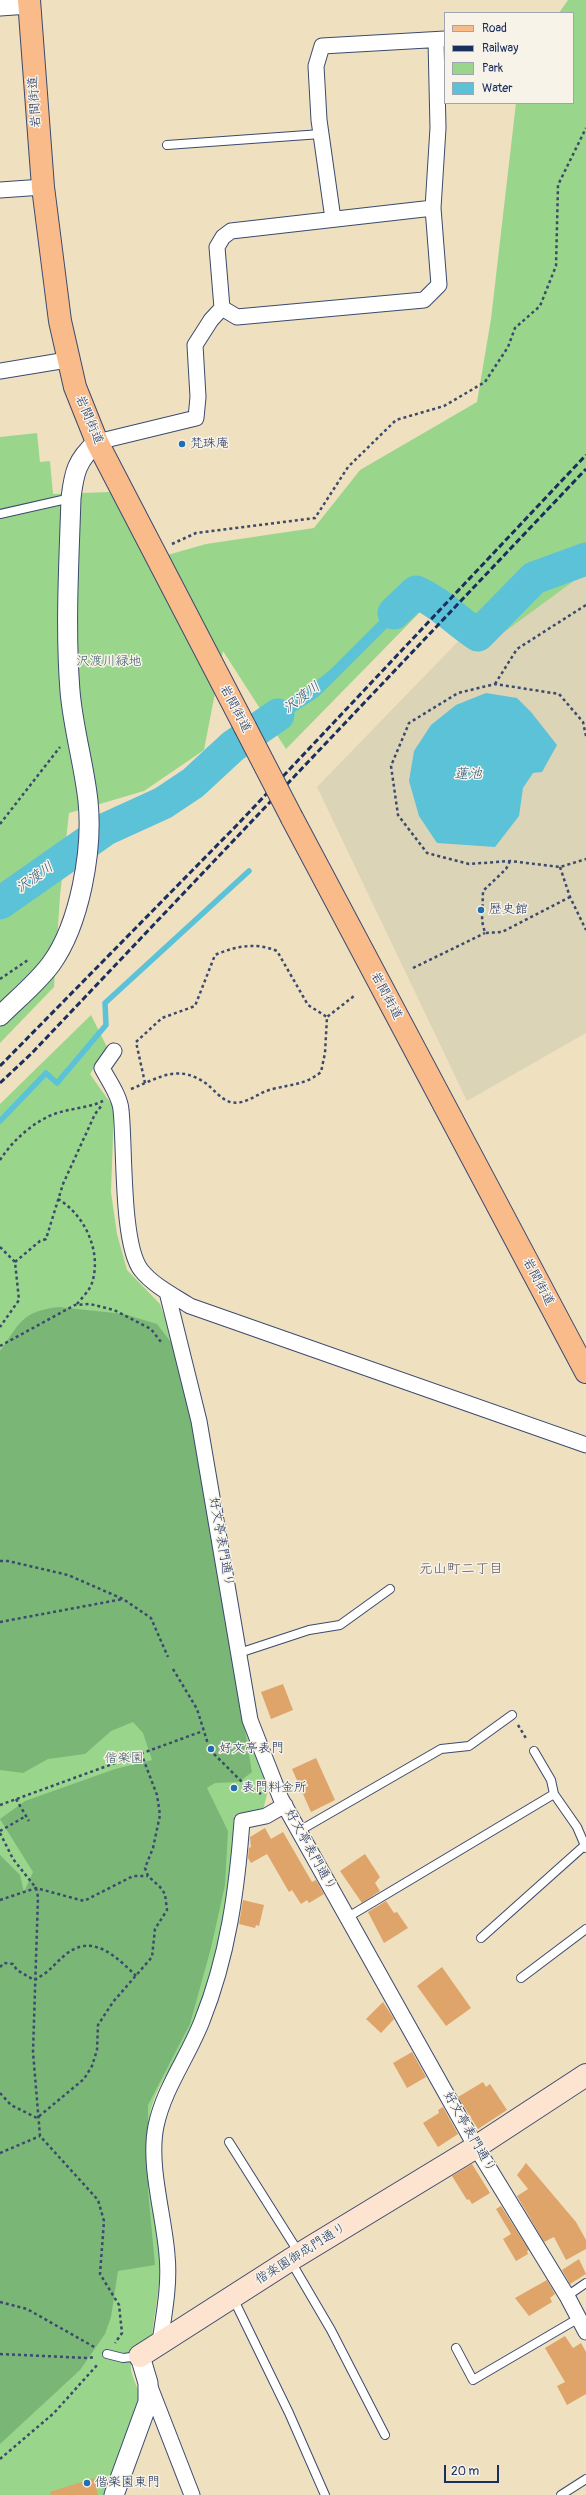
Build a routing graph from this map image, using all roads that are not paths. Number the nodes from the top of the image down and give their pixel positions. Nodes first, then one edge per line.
1 (29, 2) edge
2 (0, 6) edge
3 (441, 39) edge
4 (321, 134) junction
5 (167, 145) dead end
6 (43, 187) junction
7 (0, 190) edge
8 (433, 208) junction
9 (333, 219) junction
10 (222, 308) junction
11 (68, 360) junction
12 (0, 371) edge
13 (97, 442) junction
14 (71, 498) junction
15 (0, 514) edge
16 (0, 1016) edge
17 (114, 1051) dead end
18 (168, 1292) junction
19 (586, 1372) edge
20 (586, 1445) edge
21 (390, 1589) dead end
22 (239, 1653) junction
23 (512, 1715) road end
24 (534, 1751) road end
25 (554, 1794) junction
26 (285, 1805) junction
27 (299, 1831) junction
28 (585, 1847) edge
29 (348, 1917) junction
30 (585, 1931) edge
31 (481, 1938) dead end
32 (521, 1978) dead end
33 (586, 2075) edge
34 (228, 2142) dead end
35 (476, 2147) junction
36 (294, 2257) junction
37 (586, 2283) edge
38 (232, 2296) junction
39 (567, 2296) junction
40 (579, 2318) junction
41 (586, 2332) edge
42 (160, 2342) junction
43 (456, 2348) dead end
44 (107, 2354) road end
45 (140, 2356) junction
46 (148, 2383) junction
47 (385, 2435) dead end
48 (586, 2479) edge
49 (114, 2495) edge
50 (192, 2495) edge
51 (325, 2495) edge
52 (561, 2495) edge

1 - 2 street
1 - 6 main road, 岩間街道
3 - 4 street
3 - 8 street
4 - 5 lane
4 - 9 street
6 - 7 street
6 - 11 main road, 岩間街道
8 - 9 street
8 - 10 street
9 - 10 street
10 - 13 street
11 - 12 street
11 - 13 main road, 岩間街道
13 - 14 street
13 - 19 main road, 岩間街道, bridge
14 - 15 lane
14 - 16 street
17 - 18 street
18 - 20 street
18 - 22 street, 好文亭表門通り
21 - 22 lane
22 - 26 street, 好文亭表門通り
23 - 27 lane
24 - 25 lane
25 - 28 lane
25 - 29 lane
26 - 27 street, 好文亭表門通り
26 - 42 street
27 - 29 street, 好文亭表門通り
28 - 31 lane
29 - 35 street, 好文亭表門通り
30 - 32 lane
33 - 35 main road, 偕楽園御成門通り
34 - 36 lane
35 - 36 main road, 偕楽園御成門通り
35 - 39 street, 好文亭表門通り
36 - 38 main road, 偕楽園御成門通り
36 - 47 lane
37 - 39 lane
38 - 42 main road, 偕楽園御成門通り
38 - 51 lane
39 - 40 street, 好文亭表門通り
40 - 41 street, 好文亭表門通り
40 - 43 lane
42 - 45 main road, 偕楽園御成門通り
44 - 45 lane
45 - 46 street
46 - 49 street
46 - 50 street
48 - 52 lane

